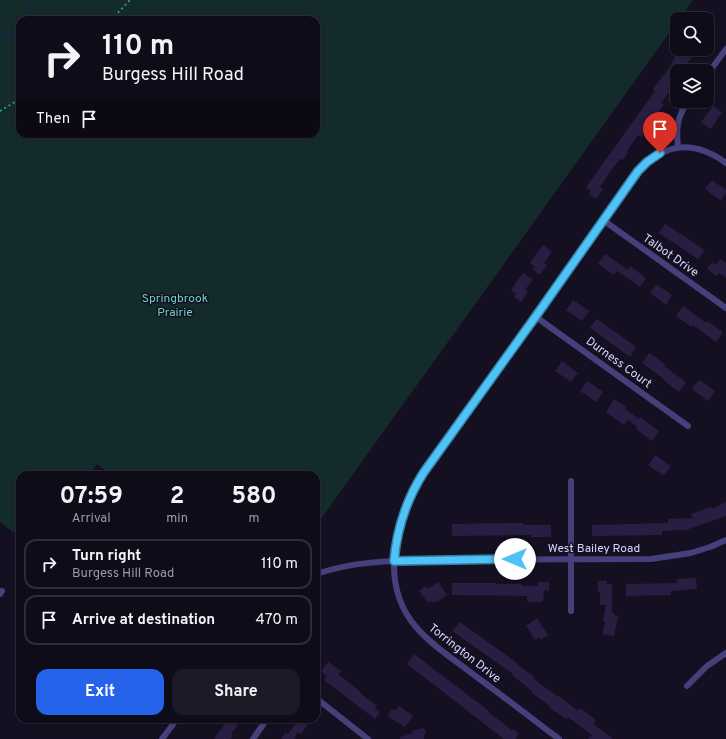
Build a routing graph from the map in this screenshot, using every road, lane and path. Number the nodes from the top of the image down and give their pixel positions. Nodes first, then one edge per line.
1 (130, 0) edge
2 (115, 16) edge
3 (726, 49) edge
4 (714, 65) edge
5 (16, 101) edge
6 (684, 108) edge
7 (0, 111) edge
8 (678, 147) junction
9 (726, 163) edge
10 (603, 220) junction
11 (726, 308) edge
12 (536, 316) junction
13 (688, 426) dead end
14 (571, 480) dead end
15 (726, 540) edge
16 (571, 559) junction
17 (394, 561) junction
18 (320, 573) edge
19 (571, 611) dead end
20 (726, 653) edge
21 (687, 686) dead end
22 (320, 701) edge
23 (173, 723) edge
24 (264, 723) edge
25 (162, 739) edge
26 (253, 739) edge
27 (368, 739) edge
28 (559, 739) edge

1 - 2 path
3 - 4 street
5 - 7 path
6 - 8 street
8 - 9 street
8 - 10 street, Torrington Drive
10 - 11 street, Talbot Drive
10 - 12 street, Torrington Drive
12 - 13 street, Durness Court
12 - 17 street, Torrington Drive
14 - 16 street
15 - 16 street, West Bailey Road
16 - 17 street, West Bailey Road
16 - 19 street
17 - 18 street, West Bailey Road
17 - 28 street, Torrington Drive
20 - 21 street
22 - 27 street
23 - 25 street
24 - 26 street

